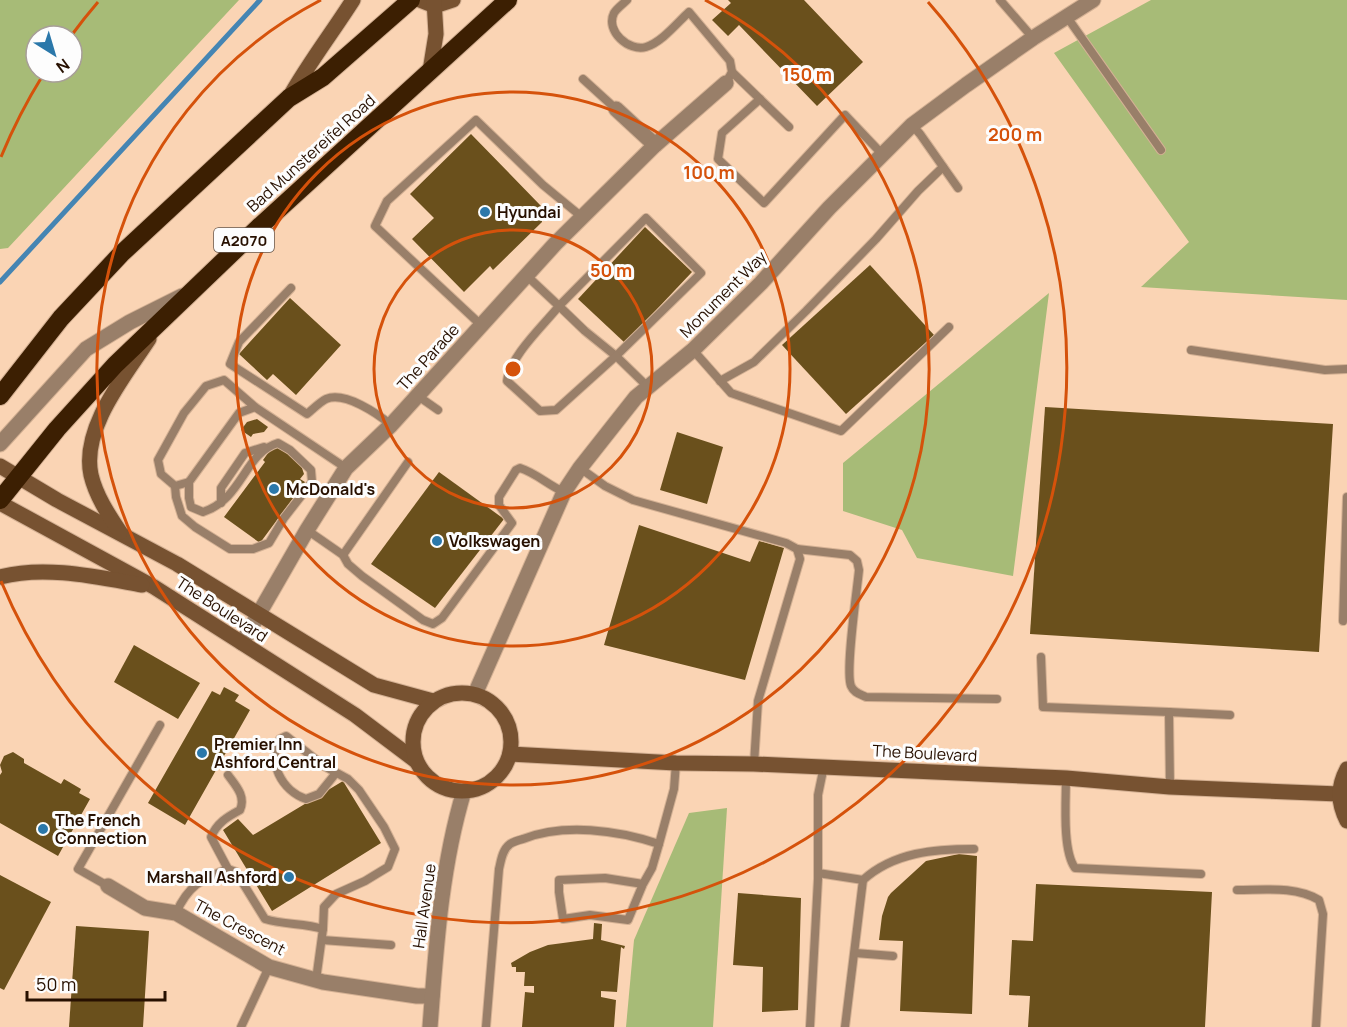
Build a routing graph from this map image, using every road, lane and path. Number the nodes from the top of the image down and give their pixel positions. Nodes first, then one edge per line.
1 (353, 0) edge
2 (411, 0) edge
3 (420, 0) edge
4 (453, 0) edge
5 (508, 0) edge
6 (627, 0) edge
7 (1000, 0) edge
8 (1094, 0) edge
9 (434, 3) edge
10 (1067, 16) junction
11 (1033, 38) junction
12 (430, 71) junction
13 (729, 78) junction
14 (583, 79) dead end
15 (289, 98) junction
16 (760, 99) junction
17 (616, 109) joint
18 (912, 125) junction
19 (789, 127) dead end
20 (655, 145) junction
21 (1161, 150) dead end
22 (882, 154) junction
23 (943, 167) junction
24 (958, 188) dead end
25 (582, 217) junction
26 (527, 276) junction
27 (291, 288) dead end
28 (190, 292) junction
29 (559, 306) junction
30 (162, 319) junction
31 (482, 325) junction
32 (949, 327) dead end
33 (693, 350) junction
34 (1191, 350) dead end
35 (616, 356) junction
36 (27, 363) junction
37 (1347, 369) edge
38 (0, 380) edge
39 (720, 381) junction
40 (649, 388) junction
41 (0, 396) edge
42 (418, 396) junction
43 (255, 407) junction
44 (438, 410) dead end
45 (391, 425) junction
46 (0, 444) edge
47 (408, 462) dead end
48 (0, 466) edge
49 (346, 468) junction
50 (580, 468) junction
51 (9, 476) edge
52 (189, 482) junction
53 (175, 486) junction
54 (564, 492) junction
55 (1347, 497) edge
56 (0, 501) edge
57 (307, 530) junction
58 (123, 535) junction
59 (797, 549) junction
60 (343, 555) junction
61 (0, 576) edge
62 (154, 587) junction
63 (258, 615) junction
64 (1343, 621) dead end
65 (242, 643) junction
66 (1041, 657) dead end
67 (475, 694) junction
68 (998, 699) dead end
69 (433, 701) junction
70 (1169, 712) junction
71 (1230, 715) dead end
72 (160, 725) dead end
73 (510, 754) junction
74 (416, 761) junction
75 (676, 763) junction
76 (754, 764) junction
77 (824, 766) junction
78 (1347, 770) edge
79 (336, 773) junction
80 (228, 774) dead end
81 (1066, 778) junction
82 (1170, 787) junction
83 (464, 791) junction
84 (1339, 794) junction
85 (1347, 821) edge
86 (659, 844) junction
87 (974, 849) dead end
88 (228, 869) junction
89 (818, 873) junction
90 (1201, 874) dead end
91 (863, 880) junction
92 (643, 884) junction
93 (108, 886) joint
94 (1237, 890) dead end
95 (176, 913) junction
96 (323, 929) junction
97 (322, 940) junction
98 (391, 945) dead end
99 (855, 953) junction
100 (893, 956) dead end
101 (269, 967) junction
102 (316, 980) junction
103 (432, 996) junction
104 (241, 1027) edge
105 (430, 1027) edge
106 (486, 1027) edge
107 (810, 1027) edge
108 (845, 1027) edge
109 (1316, 1027) edge

1 - 15 street
2 - 15 highway
3 - 9 street
4 - 9 street
5 - 12 highway, Bad Munstereifel Road / A2070
6 - 13 lane
7 - 11 lane
8 - 10 street, Monument Way
9 - 12 street
10 - 11 street, Monument Way
10 - 21 lane
11 - 18 street, Monument Way
12 - 28 highway, Bad Munstereifel Road / A2070
13 - 16 lane
13 - 20 street, The Parade
14 - 17 lane
15 - 36 highway
16 - 19 lane
16 - 22 lane
17 - 20 street
18 - 22 street, Monument Way
18 - 23 lane
20 - 25 street, The Parade
22 - 33 street, Monument Way
23 - 24 lane
23 - 39 lane
25 - 26 street, The Parade
25 - 31 lane
26 - 29 lane
26 - 31 street, The Parade
27 - 45 lane
28 - 30 highway, Bad Munstereifel Road / A2070
28 - 46 street
29 - 35 lane
29 - 35 lane
29 - 35 lane
30 - 51 highway, Bad Munstereifel Road / A2070
30 - 58 street
31 - 42 street, The Parade
32 - 39 lane
33 - 39 lane
33 - 40 street, Monument Way
34 - 37 lane
35 - 40 lane
36 - 38 street
36 - 41 highway
40 - 50 street, Monument Way
42 - 44 lane
42 - 45 street, The Parade
43 - 49 lane
43 - 52 lane
43 - 53 lane
45 - 49 street, The Parade
47 - 60 lane
48 - 51 street, The Boulevard
49 - 57 street, The Parade
50 - 54 street, Monument Way
50 - 59 lane
51 - 56 highway, Bad Munstereifel Road / A2070
51 - 58 street, The Boulevard
52 - 53 lane
52 - 53 lane
54 - 60 lane
54 - 67 street, Monument Way
55 - 64 lane
56 - 62 street, The Boulevard
57 - 60 lane
57 - 63 street, The Parade
58 - 63 street, The Boulevard
59 - 68 lane
59 - 76 lane
61 - 62 street
62 - 65 street, The Boulevard
63 - 65 street, The Parade
63 - 69 street, The Boulevard
65 - 74 street, The Boulevard
66 - 70 lane
67 - 69 street
67 - 73 street
69 - 74 street
70 - 71 lane
70 - 82 lane
72 - 93 lane
73 - 75 street, The Boulevard
73 - 83 street
74 - 83 street
75 - 76 street, The Boulevard
75 - 86 lane
76 - 77 street, The Boulevard
77 - 81 street, The Boulevard
77 - 89 lane
78 - 84 street
79 - 79 lane
79 - 96 lane
80 - 88 lane
81 - 82 street, The Boulevard
81 - 90 lane
82 - 84 street, The Boulevard
83 - 103 street, Hall Avenue
84 - 85 street
86 - 92 lane
86 - 106 lane
87 - 91 lane
88 - 95 lane
88 - 96 lane
89 - 91 lane
89 - 107 lane
91 - 99 lane
92 - 92 lane
93 - 95 street, The Crescent
94 - 109 lane
95 - 101 street, The Crescent
96 - 97 lane
97 - 98 lane
97 - 102 lane
99 - 100 lane
99 - 108 lane
101 - 102 street, The Crescent
101 - 104 lane
102 - 103 street, The Crescent
103 - 105 street, Hall Avenue

